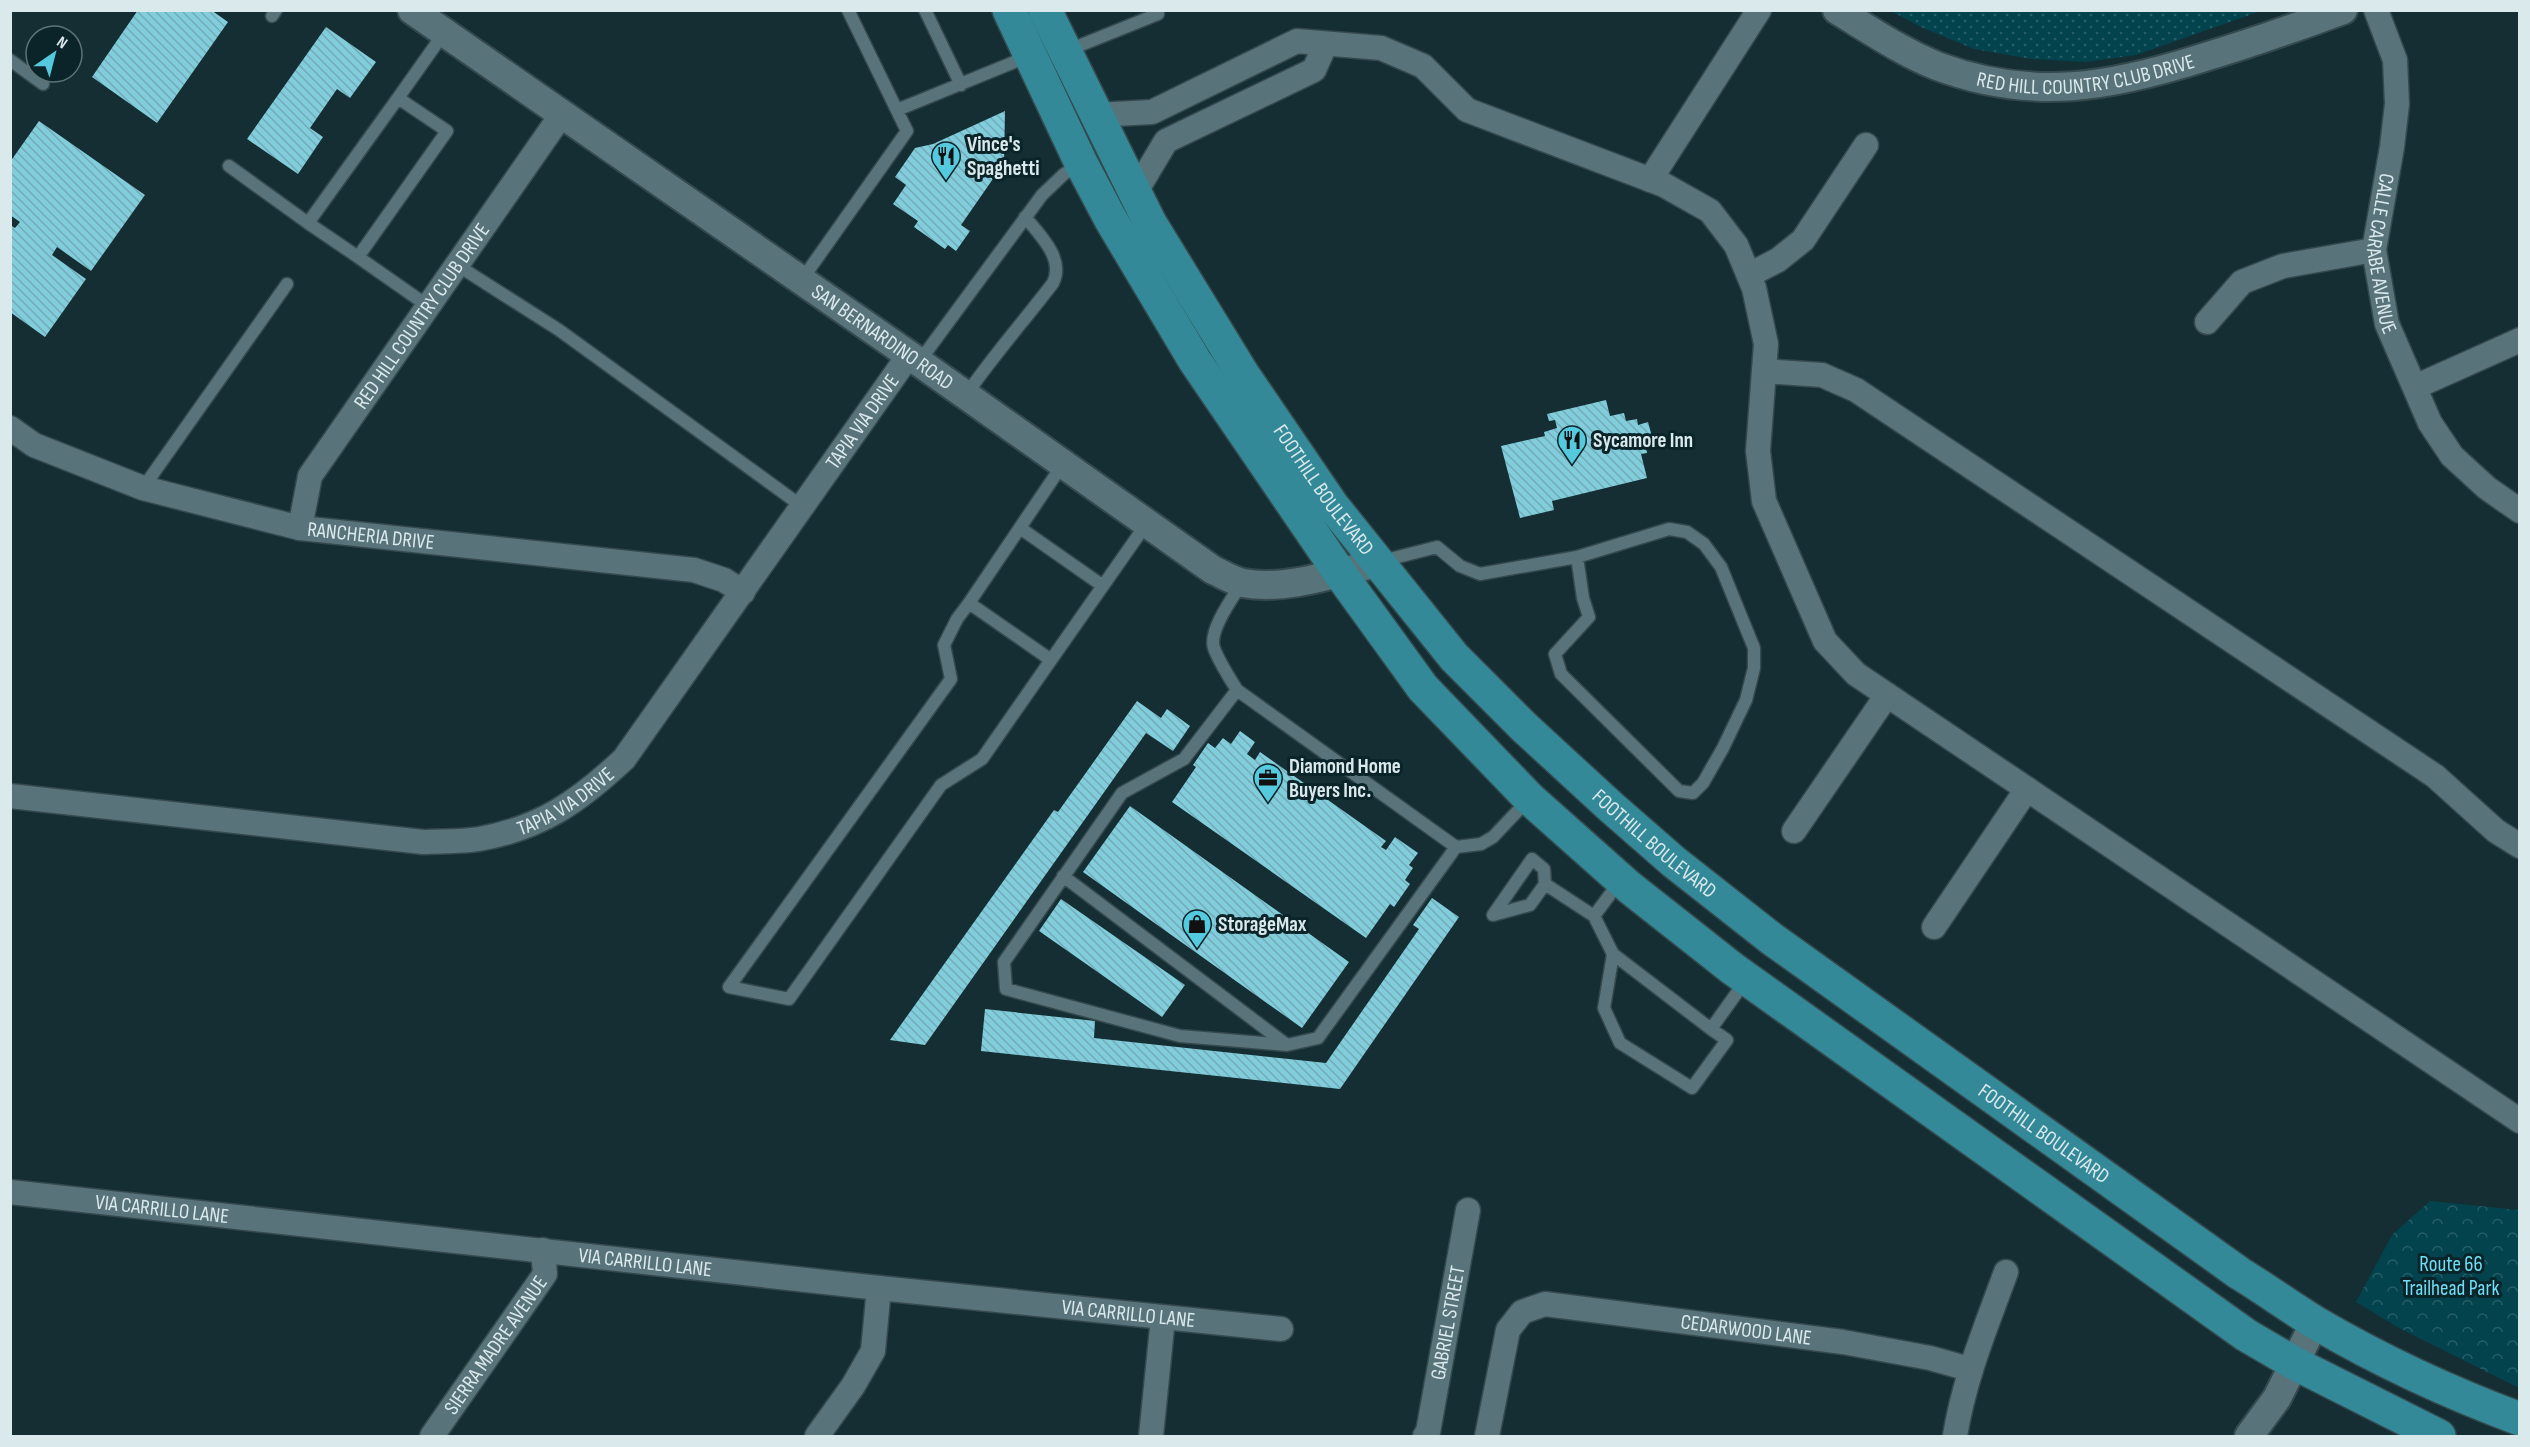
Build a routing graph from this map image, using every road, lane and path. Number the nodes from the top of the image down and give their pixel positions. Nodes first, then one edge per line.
1 (848, 10) edge
2 (925, 10) edge
3 (1009, 10) edge
4 (1045, 10) edge
5 (1759, 10) edge
6 (1837, 10) edge
7 (2343, 10) edge
8 (2376, 10) edge
9 (1158, 14) dead end
10 (427, 18) edge
11 (1325, 45) junction
12 (1064, 51) junction
13 (1271, 54) junction
14 (1030, 56) junction
15 (10, 60) edge
16 (24, 70) edge
17 (1285, 84) junction
18 (961, 85) junction
19 (398, 98) junction
20 (897, 110) junction
21 (1152, 112) junction
22 (562, 114) junction
23 (1095, 115) junction
24 (1166, 141) junction
25 (1866, 145) dead end
26 (1081, 163) junction
27 (229, 166) dead end
28 (1650, 180) junction
29 (1135, 193) junction
30 (1024, 217) junction
31 (308, 223) junction
32 (2374, 250) junction
33 (358, 257) junction
34 (457, 265) junction
35 (1749, 275) junction
36 (801, 281) junction
37 (287, 284) dead end
38 (428, 306) junction
39 (2207, 322) dead end
40 (2520, 340) edge
41 (914, 358) junction
42 (1764, 370) junction
43 (2415, 387) junction
44 (966, 395) junction
45 (10, 428) edge
46 (1063, 464) junction
47 (143, 488) junction
48 (803, 507) junction
49 (2520, 511) edge
50 (1147, 523) junction
51 (300, 528) junction
52 (1020, 528) junction
53 (1577, 557) junction
54 (1377, 563) junction
55 (1339, 572) junction
56 (1242, 583) junction
57 (1102, 586) junction
58 (743, 592) junction
59 (969, 603) junction
60 (1051, 660) junction
61 (1237, 690) junction
62 (1887, 695) junction
63 (2027, 789) junction
64 (10, 796) edge
65 (1529, 798) junction
66 (1794, 831) dead end
67 (2520, 846) edge
68 (1456, 848) junction
69 (1063, 876) junction
70 (1621, 880) junction
71 (1545, 884) junction
72 (1594, 916) junction
73 (1934, 927) dead end
74 (1613, 954) junction
75 (1747, 980) junction
76 (1711, 1029) junction
77 (1287, 1045) junction
78 (2520, 1121) edge
79 (10, 1192) edge
80 (1468, 1210) dead end
81 (543, 1250) junction
82 (2006, 1272) dead end
83 (879, 1288) junction
84 (1163, 1318) junction
85 (2315, 1322) junction
86 (1281, 1329) dead end
87 (2294, 1363) junction
88 (1969, 1370) junction
89 (2520, 1419) edge
90 (432, 1437) edge
91 (817, 1437) edge
92 (1151, 1437) edge
93 (1425, 1437) edge
94 (1487, 1437) edge
95 (1954, 1437) edge
96 (2249, 1437) edge
97 (2439, 1437) edge

1 - 20 lane
2 - 18 lane
3 - 14 main road, FOOTHILL BOULEVARD
4 - 12 main road, FOOTHILL BOULEVARD
5 - 28 street
6 - 7 street, RED HILL COUNTRY CLUB DRIVE
8 - 32 street, CALLE CARABE AVENUE
9 - 12 lane
10 - 19 lane
10 - 22 street, SAN BERNARDINO ROAD
11 - 13 street
11 - 17 street
11 - 28 street
12 - 23 main road, FOOTHILL BOULEVARD
13 - 17 street
13 - 21 street
14 - 18 lane
14 - 26 main road, FOOTHILL BOULEVARD
15 - 16 lane
17 - 24 street
18 - 20 lane
19 - 31 lane
19 - 33 lane
20 - 36 lane
21 - 23 street
21 - 24 street
22 - 34 street, RED HILL COUNTRY CLUB DRIVE
22 - 36 street, SAN BERNARDINO ROAD
23 - 29 main road, FOOTHILL BOULEVARD
24 - 29 street
25 - 35 street
26 - 30 lane
26 - 55 main road, FOOTHILL BOULEVARD
27 - 31 lane
28 - 35 street
29 - 54 main road, FOOTHILL BOULEVARD
30 - 41 lane
30 - 44 lane
31 - 33 lane
32 - 39 street
32 - 43 street, CALLE CARABE AVENUE
33 - 38 lane
34 - 38 street, RED HILL COUNTRY CLUB DRIVE
34 - 48 lane
35 - 42 street
36 - 41 street, SAN BERNARDINO ROAD
37 - 47 lane
38 - 51 street, RED HILL COUNTRY CLUB DRIVE
40 - 43 street
41 - 44 street, SAN BERNARDINO ROAD
41 - 48 street, TAPIA VIA DRIVE
42 - 62 street
42 - 67 street
43 - 49 street, CALLE CARABE AVENUE
44 - 46 street, SAN BERNARDINO ROAD
45 - 47 street, RANCHERIA DRIVE
46 - 50 street, SAN BERNARDINO ROAD
46 - 52 lane
47 - 51 street, RANCHERIA DRIVE
48 - 58 street, TAPIA VIA DRIVE
50 - 56 street, SAN BERNARDINO ROAD
50 - 57 lane
51 - 58 street, RANCHERIA DRIVE
52 - 57 lane
52 - 59 lane
53 - 53 lane
53 - 54 lane
54 - 55 street, SAN BERNARDINO ROAD
54 - 85 main road, FOOTHILL BOULEVARD
55 - 56 street, SAN BERNARDINO ROAD
55 - 65 main road, FOOTHILL BOULEVARD
56 - 61 lane
57 - 60 lane
58 - 64 street, TAPIA VIA DRIVE
59 - 60 lane
59 - 60 lane
61 - 68 lane
61 - 69 lane
62 - 63 street
62 - 66 street
63 - 73 street
63 - 78 street
65 - 68 lane
65 - 70 main road, FOOTHILL BOULEVARD
68 - 77 lane
69 - 77 lane
69 - 77 lane
70 - 72 lane
70 - 75 main road, FOOTHILL BOULEVARD
71 - 71 lane
71 - 72 lane
72 - 74 lane
74 - 76 lane
74 - 76 lane
75 - 76 lane
75 - 87 main road, FOOTHILL BOULEVARD
79 - 81 street, VIA CARRILLO LANE
80 - 93 street, GABRIEL STREET
81 - 83 street, VIA CARRILLO LANE
81 - 90 street, SIERRA MADRE AVENUE
82 - 88 street
83 - 84 street, VIA CARRILLO LANE
83 - 91 street
84 - 86 street, VIA CARRILLO LANE
84 - 92 street
85 - 87 street
85 - 89 main road, FOOTHILL BOULEVARD
87 - 96 street
87 - 97 main road, FOOTHILL BOULEVARD
88 - 94 street, CEDARWOOD LANE
88 - 95 street

